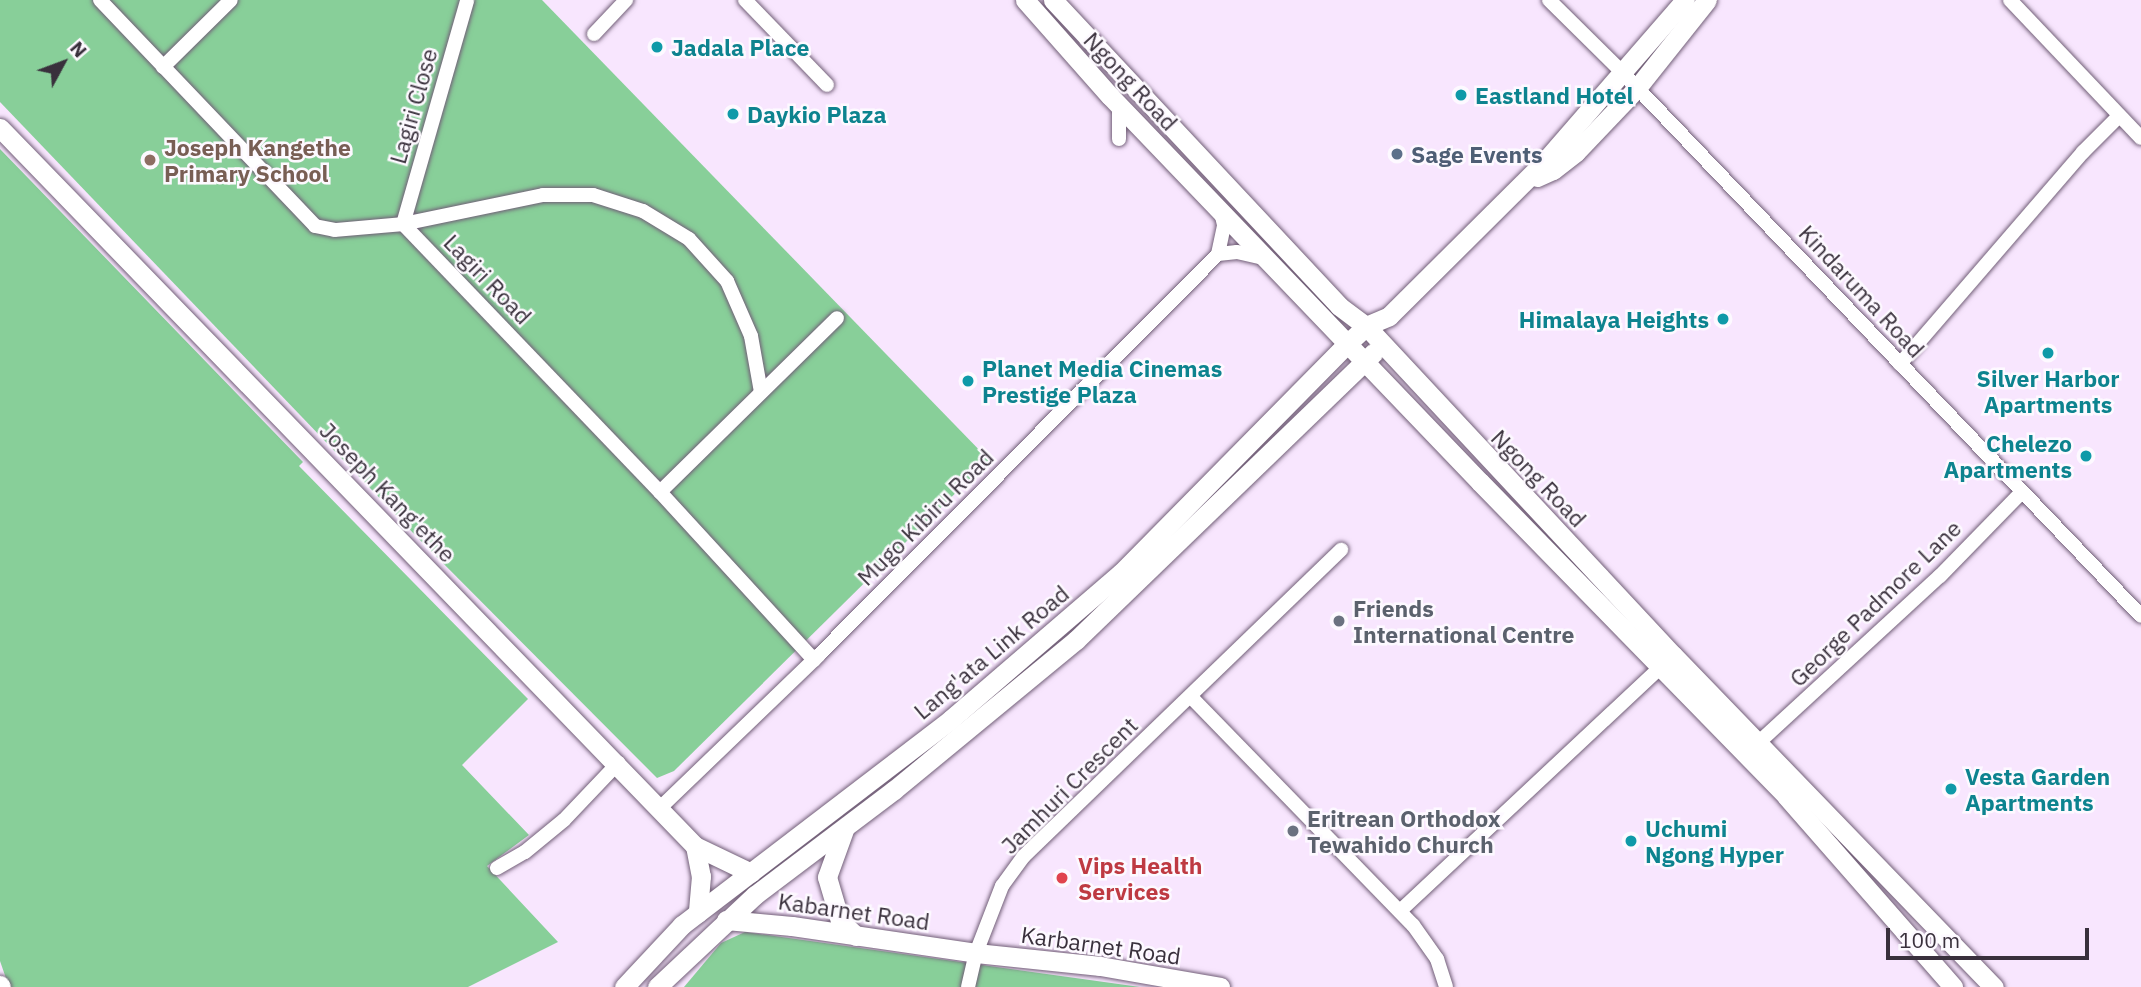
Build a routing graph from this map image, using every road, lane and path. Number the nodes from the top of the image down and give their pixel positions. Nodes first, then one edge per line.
1 (100, 0) edge
2 (231, 0) edge
3 (626, 0) edge
4 (745, 0) edge
5 (1025, 0) edge
6 (1053, 0) edge
7 (1549, 0) edge
8 (1685, 0) edge
9 (1707, 0) edge
10 (2010, 0) edge
11 (467, 1) edge
12 (594, 34) dead end
13 (163, 67) junction
14 (1623, 73) junction
15 (827, 85) dead end
16 (1637, 88) junction
17 (1119, 105) junction
18 (2119, 116) junction
19 (0, 128) edge
20 (2141, 138) edge
21 (1119, 139) dead end
22 (1521, 183) junction
23 (1220, 209) junction
24 (403, 223) junction
25 (1218, 254) junction
26 (1269, 260) junction
27 (1389, 316) junction
28 (837, 318) dead end
29 (1366, 327) junction
30 (1348, 343) junction
31 (1382, 344) junction
32 (1366, 361) junction
33 (1900, 364) junction
34 (761, 392) junction
35 (660, 492) junction
36 (2021, 493) junction
37 (1341, 550) dead end
38 (2141, 616) edge
39 (814, 660) junction
40 (1659, 669) junction
41 (1191, 697) junction
42 (1757, 744) junction
43 (618, 763) junction
44 (846, 798) junction
45 (660, 807) junction
46 (845, 827) junction
47 (695, 846) junction
48 (497, 868) dead end
49 (751, 873) junction
50 (704, 909) junction
51 (1400, 911) junction
52 (726, 920) junction
53 (856, 936) junction
54 (976, 953) junction
55 (1970, 962) junction
56 (1950, 984) edge
57 (624, 987) edge
58 (657, 987) edge
59 (968, 987) edge
60 (1220, 987) edge
61 (1446, 987) edge
62 (1994, 987) edge

1 - 13 street
2 - 13 street
3 - 12 street
4 - 15 street
5 - 17 main road, Ngong Road
6 - 29 main road, Ngong Road
7 - 14 street, Kindaruma Road
8 - 14 main road
9 - 16 main road
10 - 18 street
11 - 24 street, Lagiri Close
13 - 24 street
14 - 16 street, Kindaruma Road
14 - 22 main road
16 - 22 main road
16 - 33 street, Kindaruma Road
17 - 21 street
17 - 23 main road, Ngong Road
18 - 20 street
18 - 33 street
19 - 43 main road, Joseph Kang'ethe
22 - 27 main road
23 - 25 street
23 - 26 main road, Ngong Road
24 - 34 street
24 - 35 street, Lagiri Road
25 - 26 street
25 - 39 street, Mugo Kibiru Road
26 - 30 main road, Ngong Road
27 - 29 main road, Lang'ata Link Road
27 - 31 main road
28 - 34 street
29 - 30 main road, Lang'ata Link Road
29 - 31 main road, Ngong Road
30 - 32 main road, Ngong Road
30 - 44 main road, Lang'ata Link Road
31 - 32 main road, Lang'ata Link Road
31 - 42 main road, Ngong Road
32 - 40 main road, Ngong Road
32 - 46 main road, Lang'ata Link Road
33 - 36 street, Kindaruma Road
34 - 35 street
35 - 39 street, Lagiri Road
36 - 38 street, Kindaruma Road
36 - 42 street, George Padmore Lane
37 - 41 street, Jamhuri Crescent
39 - 45 street, Mugo Kibiru Road
40 - 51 street
40 - 56 main road, Ngong Road
41 - 51 street
41 - 54 street, Jamhuri Crescent
42 - 55 main road, Ngong Road
43 - 45 main road, Joseph Kang'ethe
43 - 48 street
44 - 46 main road
44 - 49 main road, Lang'ata Link Road
45 - 47 main road, Joseph Kang'ethe
46 - 52 main road, Lang'ata Link Road
46 - 53 main road
47 - 49 main road, Joseph Kang'ethe
47 - 50 main road
49 - 50 main road, Lang'ata Link Road
50 - 52 main road
50 - 57 main road, Lang'ata Link Road
51 - 61 street
52 - 53 main road, Kabarnet Road
52 - 58 main road, Lang'ata Link Road
53 - 54 main road, Kabarnet Road
54 - 59 street, Jamhuri Crescent
54 - 60 main road, Karbarnet Road
55 - 56 main road
55 - 62 main road, Ngong Road

